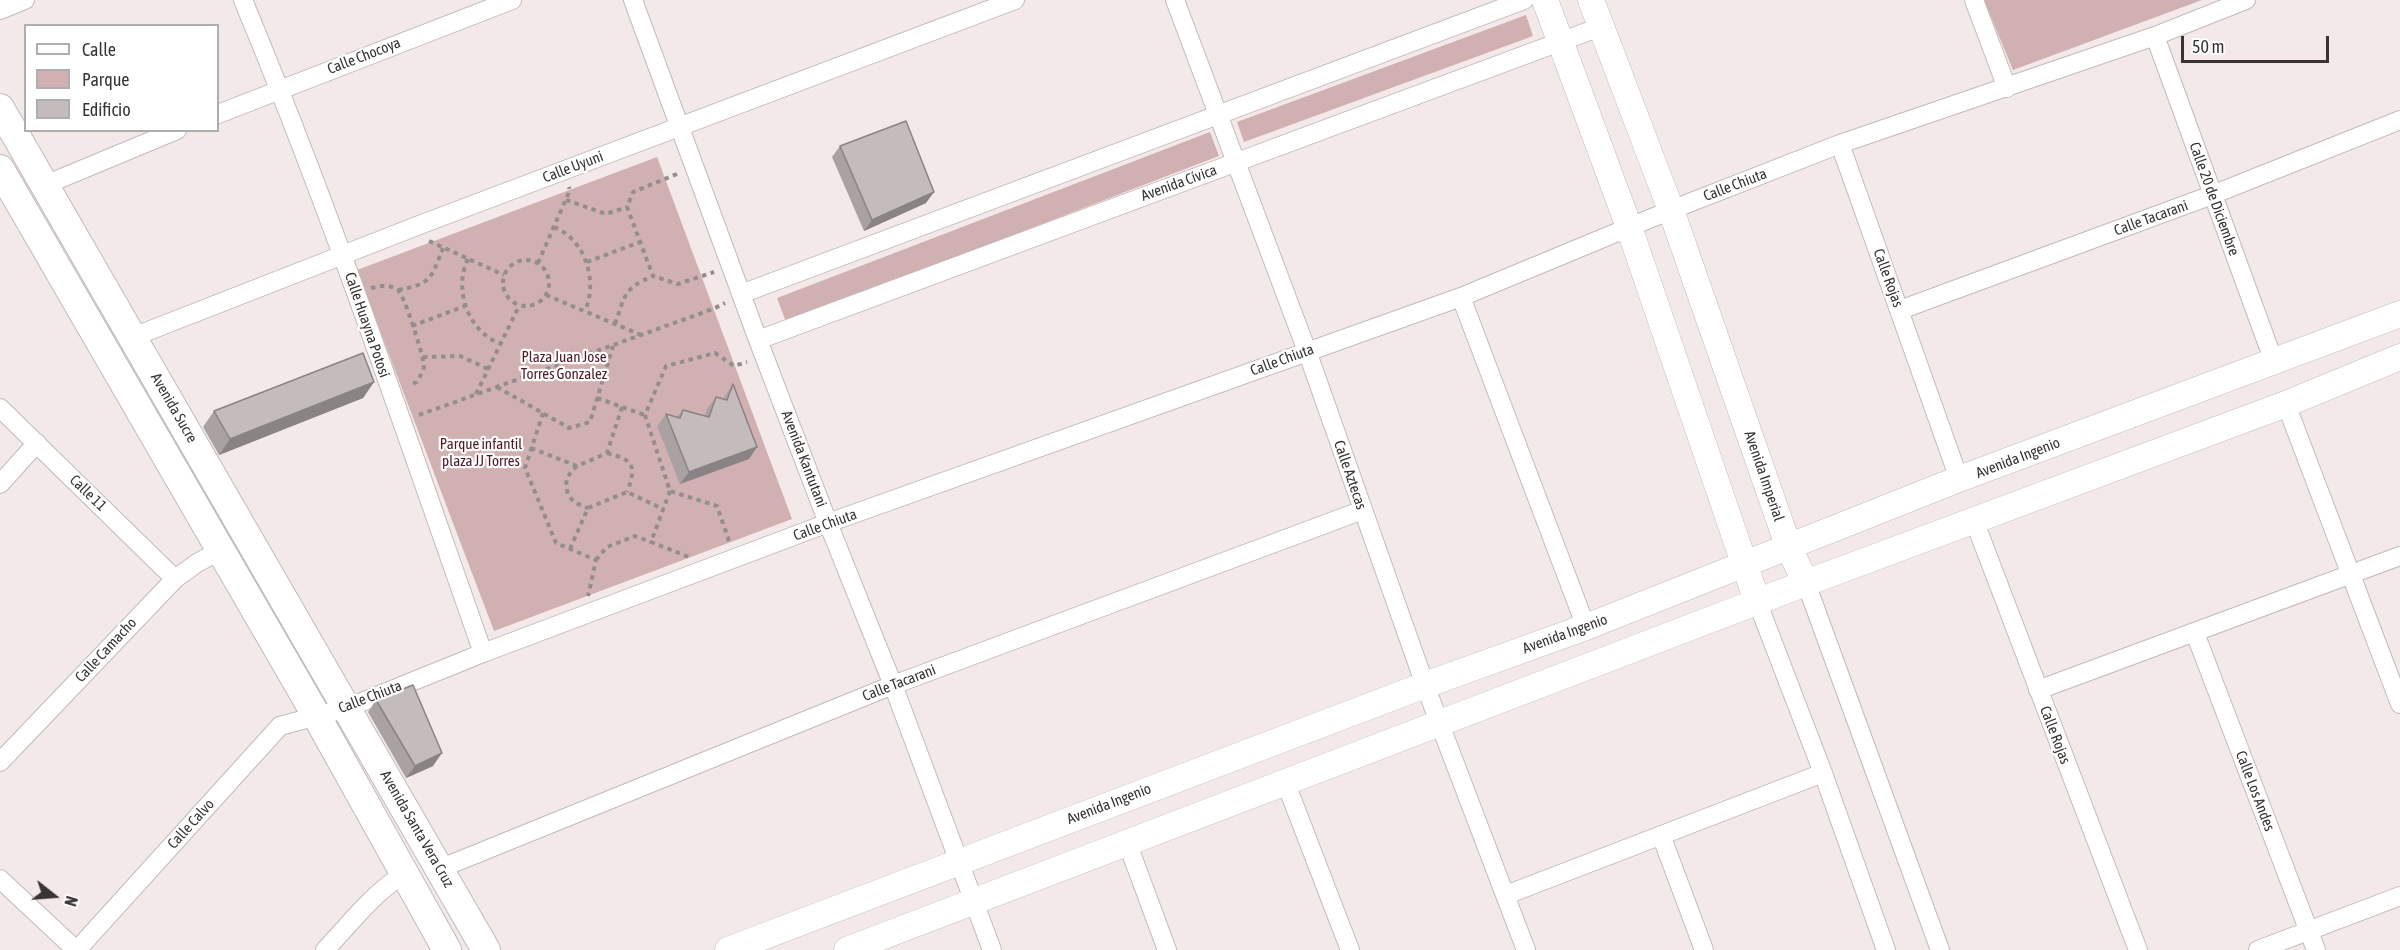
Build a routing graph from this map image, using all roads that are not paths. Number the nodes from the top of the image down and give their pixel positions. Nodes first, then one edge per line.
1 (25, 0) edge
2 (243, 0) edge
3 (512, 0) edge
4 (633, 0) edge
5 (1015, 0) edge
6 (1175, 0) edge
7 (1524, 0) edge
8 (1545, 0) edge
9 (1591, 0) edge
10 (1974, 0) edge
11 (2246, 0) edge
12 (0, 10) edge
13 (1600, 27) junction
14 (2155, 36) junction
15 (1560, 41) junction
16 (280, 88) junction
17 (2007, 88) junction
18 (0, 108) edge
19 (219, 114) edge
20 (1217, 115) junction
21 (2400, 120) edge
22 (680, 127) junction
23 (172, 132) edge
24 (1840, 144) junction
25 (1237, 161) junction
26 (0, 169) edge
27 (45, 185) junction
28 (2212, 195) junction
29 (1671, 210) junction
30 (1629, 227) junction
31 (343, 255) junction
32 (741, 294) junction
33 (1461, 297) junction
34 (1900, 310) junction
35 (2400, 314) edge
36 (133, 337) junction
37 (761, 348) junction
38 (1307, 351) junction
39 (2400, 357) edge
40 (2274, 362) junction
41 (2286, 404) junction
42 (0, 408) edge
43 (37, 443) junction
44 (1959, 479) junction
45 (0, 484) edge
46 (1363, 510) junction
47 (1974, 520) junction
48 (828, 524) junction
49 (1790, 548) junction
50 (221, 550) junction
51 (2400, 556) edge
52 (1743, 565) junction
53 (2353, 575) junction
54 (176, 579) junction
55 (1806, 583) junction
56 (1757, 601) junction
57 (1586, 627) junction
58 (2195, 633) junction
59 (483, 652) junction
60 (893, 685) junction
61 (1425, 685) junction
62 (2038, 690) junction
63 (2400, 704) edge
64 (347, 708) junction
65 (316, 715) junction
66 (1440, 722) junction
67 (0, 762) edge
68 (1823, 773) junction
69 (1285, 781) junction
70 (1661, 835) junction
71 (1127, 842) junction
72 (958, 861) junction
73 (439, 869) junction
74 (404, 874) junction
75 (0, 879) edge
76 (1506, 895) junction
77 (2400, 896) edge
78 (974, 900) junction
79 (2308, 931) junction
80 (77, 950) edge
81 (325, 950) edge
82 (447, 950) edge
83 (486, 950) edge
84 (728, 950) edge
85 (847, 950) edge
86 (992, 950) edge
87 (1167, 950) edge
88 (1350, 950) edge
89 (1526, 950) edge
90 (1704, 950) edge
91 (1886, 950) edge
92 (1940, 950) edge
93 (2138, 950) edge
94 (2258, 950) edge
95 (2316, 950) edge

1 - 12 street
2 - 16 street, Calle Huayna Potosí
3 - 16 street, Calle Chocoya
4 - 22 street, Avenida Kantutani
5 - 22 street, Calle Uyuni
6 - 20 street, Calle Aztecas
7 - 20 street
8 - 15 street
9 - 13 street, Avenida Imperial
10 - 17 street
11 - 14 street, Calle Chiuta
13 - 15 street, Avenida Cívica
13 - 29 street, Avenida Imperial
14 - 17 street, Calle Chiuta
14 - 28 street, Calle 20 de Diciembre
15 - 25 street, Avenida Cívica
15 - 30 street
16 - 19 street, Calle Chocoya
16 - 31 street, Calle Huayna Potosí
17 - 24 street, Calle Chiuta
18 - 27 main road, Avenida Sucre
20 - 25 street, Calle Aztecas
20 - 32 street
21 - 28 street, Calle Tacarani
22 - 31 street, Calle Uyuni
22 - 32 street, Avenida Kantutani
23 - 27 street
24 - 29 street, Calle Chiuta
24 - 34 street, Calle Rojas
25 - 37 street, Avenida Cívica
25 - 38 street, Calle Aztecas
26 - 50 main road, Avenida Sucre
27 - 36 main road, Avenida Sucre
28 - 34 street, Calle Tacarani
28 - 40 street, Calle 20 de Diciembre
29 - 30 street, Calle Chiuta
29 - 49 street, Avenida Imperial
30 - 33 street, Calle Chiuta
30 - 52 street
31 - 36 street, Calle Uyuni
31 - 59 street, Calle Huayna Potosí
32 - 37 street, Avenida Kantutani
33 - 38 street, Calle Chiuta
33 - 57 street
34 - 44 street, Calle Rojas
35 - 40 street, Avenida Ingenio
36 - 64 main road, Avenida Sucre
37 - 48 street, Avenida Kantutani
38 - 46 street, Calle Aztecas
38 - 48 street, Calle Chiuta
39 - 41 street
40 - 44 street, Avenida Ingenio
41 - 47 street
41 - 53 street
42 - 43 street, Calle 11
43 - 45 street
43 - 54 street, Calle 11
44 - 49 street, Avenida Ingenio
46 - 60 street, Calle Tacarani
46 - 61 street, Calle Aztecas
47 - 55 street
47 - 62 street, Calle Rojas
48 - 59 street, Calle Chiuta
48 - 60 street, Avenida Kantutani
49 - 52 street, Avenida Ingenio
49 - 55 street, Avenida Imperial
50 - 54 street, Calle Camacho
50 - 65 main road, Avenida Sucre
51 - 53 street
52 - 56 street
52 - 57 street, Avenida Ingenio
53 - 58 street
53 - 63 street
54 - 67 street, Calle Camacho
55 - 56 street
55 - 92 street, Avenida Imperial
56 - 66 street
56 - 68 street
57 - 61 street, Avenida Ingenio
58 - 62 street
58 - 79 street, Calle Los Andes
59 - 64 street, Calle Chiuta
60 - 72 street, Avenida Kantutani
60 - 73 street, Calle Tacarani
61 - 66 street, Calle Aztecas
61 - 72 street, Avenida Ingenio
62 - 93 street, Calle Rojas
64 - 65 street, Calle Chiuta
64 - 73 main road, Avenida Santa Vera Cruz
65 - 74 main road
65 - 80 street, Calle Calvo
66 - 69 street
66 - 76 street, Calle Aztecas
68 - 70 street
68 - 91 street
69 - 71 street
69 - 88 street
70 - 76 street
70 - 90 street
71 - 78 street
71 - 87 street
72 - 78 street, Avenida Kantutani
72 - 84 street, Avenida Ingenio
73 - 83 main road, Avenida Santa Vera Cruz
74 - 81 street
74 - 82 main road
75 - 80 street
76 - 89 street, Calle Aztecas
77 - 79 street
78 - 85 street
78 - 86 street, Avenida Kantutani
79 - 94 street
79 - 95 street, Calle Los Andes

